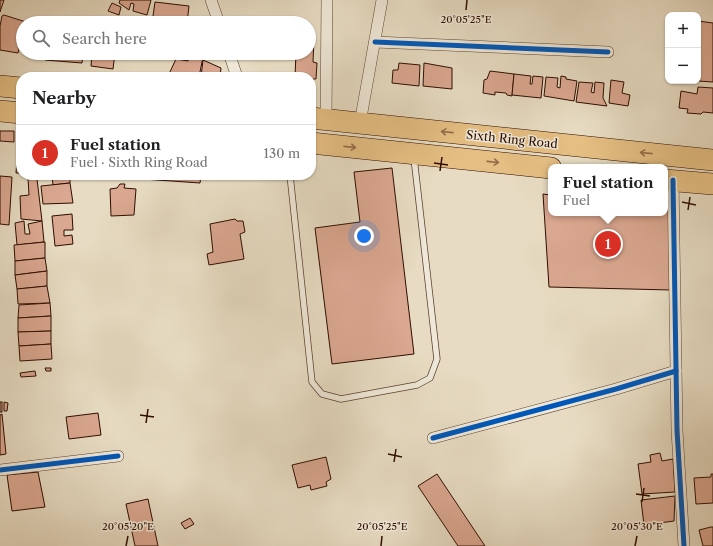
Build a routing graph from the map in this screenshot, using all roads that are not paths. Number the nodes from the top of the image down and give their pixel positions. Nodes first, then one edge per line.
1 (211, 0) edge
2 (327, 0) edge
3 (382, 0) edge
4 (217, 16) edge
5 (375, 42) junction
6 (608, 52) dead end
7 (231, 60) edge
8 (235, 72) edge
9 (0, 86) edge
10 (16, 88) edge
11 (0, 111) edge
12 (16, 113) edge
13 (318, 119) edge
14 (360, 123) junction
15 (316, 144) edge
16 (414, 154) junction
17 (713, 160) edge
18 (548, 168) edge
19 (291, 180) edge
20 (669, 180) edge
21 (713, 184) edge
22 (676, 371) junction
23 (433, 438) dead end
24 (118, 456) dead end
25 (0, 470) edge
26 (684, 546) edge

1 - 4 street
2 - 13 street
3 - 5 street
5 - 6 street
5 - 14 street
7 - 8 street
9 - 10 highway
11 - 12 highway
13 - 14 highway, Sixth Ring Road
17 -> 14 highway, Sixth Ring Road
15 -> 16 highway, Sixth Ring Road
16 -> 18 highway, Sixth Ring Road
16 - 19 lane
20 - 21 highway
20 - 22 street
22 - 23 street
22 - 26 street
24 - 25 street

